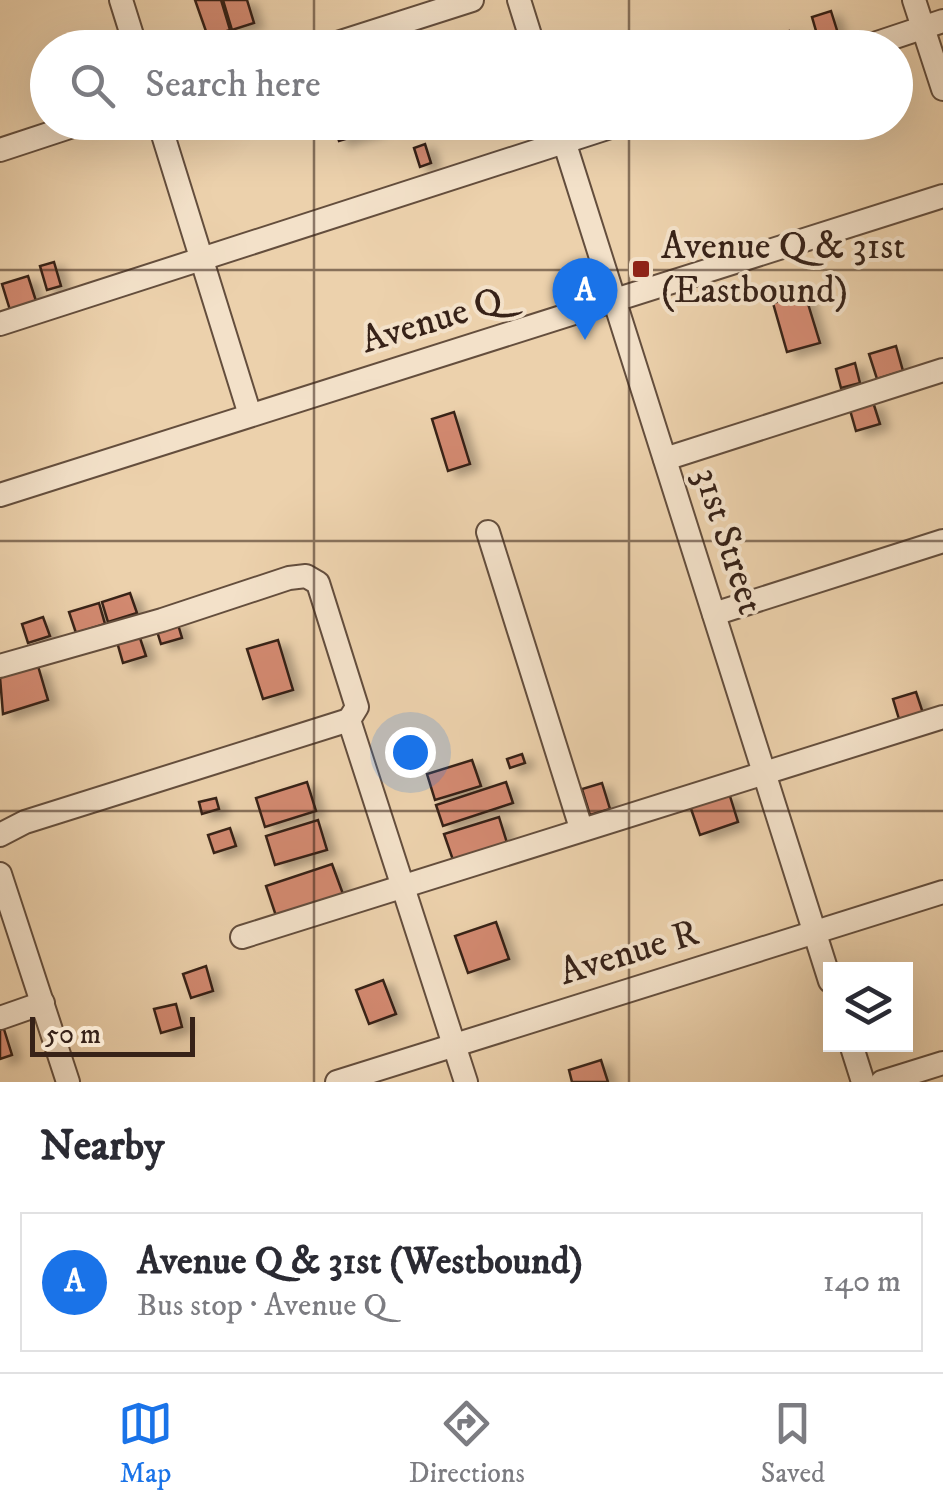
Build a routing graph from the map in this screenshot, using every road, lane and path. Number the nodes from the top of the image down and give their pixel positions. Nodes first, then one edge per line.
1 (121, 0) edge
2 (472, 0) edge
3 (519, 0) edge
4 (914, 0) edge
5 (933, 25) edge
6 (130, 30) edge
7 (378, 30) edge
8 (528, 30) edge
9 (943, 89) edge
10 (30, 140) edge
11 (165, 140) edge
12 (538, 140) edge
13 (564, 140) edge
14 (0, 150) edge
15 (943, 196) edge
16 (201, 258) junction
17 (614, 300) junction
18 (0, 324) edge
19 (943, 370) edge
20 (250, 415) junction
21 (665, 460) junction
22 (0, 495) edge
23 (488, 532) dead end
24 (943, 541) edge
25 (714, 614) junction
26 (0, 666) edge
27 (943, 716) edge
28 (350, 720) junction
29 (764, 771) junction
30 (580, 828) junction
31 (0, 835) edge
32 (0, 874) edge
33 (404, 886) junction
34 (943, 892) edge
35 (815, 932) junction
36 (242, 936) dead end
37 (824, 962) edge
38 (42, 1004) junction
39 (0, 1018) edge
40 (454, 1045) junction
41 (853, 1052) edge
42 (943, 1063) edge
43 (68, 1082) edge
44 (336, 1082) edge
45 (466, 1082) edge
46 (862, 1082) edge
47 (882, 1082) edge

1 - 6 street
2 - 7 street
3 - 8 street
4 - 5 street
5 - 9 street
10 - 14 street
11 - 16 street
12 - 16 street
13 - 17 street, 31st Street
15 - 17 street, Avenue Q
16 - 18 street
16 - 20 street
17 - 20 street, Avenue Q
17 - 21 street, 31st Street
19 - 21 street
20 - 22 street, Avenue Q
21 - 25 street, 31st Street
23 - 30 street
24 - 25 street
25 - 29 street, 31st Street
26 - 28 street
27 - 29 street
28 - 31 street
28 - 33 street
29 - 30 street
29 - 35 street, 31st Street
30 - 33 street
32 - 38 street
33 - 36 street
33 - 40 street
34 - 35 street, Avenue R
35 - 37 street, 31st Street
35 - 40 street, Avenue R
38 - 39 street
38 - 43 street
40 - 44 street, Avenue R
40 - 45 street
41 - 46 street
42 - 47 street

